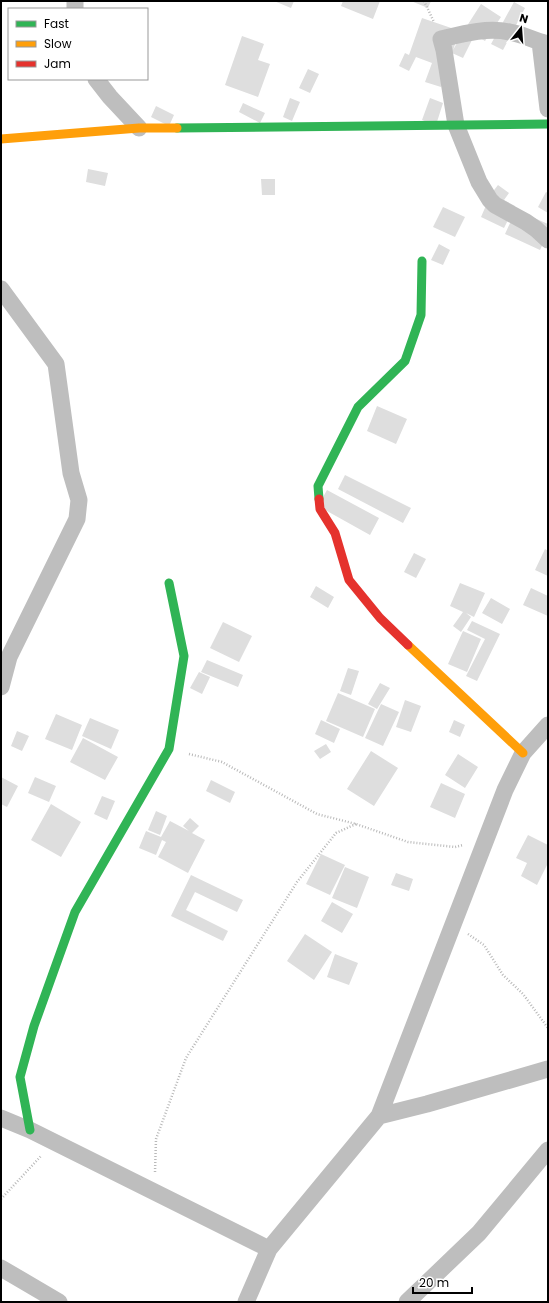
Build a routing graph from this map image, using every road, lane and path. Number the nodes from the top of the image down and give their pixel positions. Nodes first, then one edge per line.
1 (424, 1) edge
2 (441, 39) junction
3 (544, 43) edge
4 (97, 80) edge
5 (548, 109) edge
6 (548, 124) edge
7 (456, 125) junction
8 (139, 128) junction
9 (1, 139) edge
10 (548, 240) edge
11 (422, 261) dead end
12 (1, 289) edge
13 (169, 583) dead end
14 (1, 687) edge
15 (548, 725) edge
16 (170, 749) junction
17 (523, 753) junction
18 (356, 824) junction
19 (485, 841) junction
20 (453, 924) junction
21 (548, 1028) edge
22 (548, 1069) edge
23 (379, 1116) junction
24 (1, 1118) edge
25 (30, 1130) junction
26 (53, 1142) junction
27 (548, 1150) edge
28 (155, 1193) junction
29 (1, 1200) edge
30 (269, 1249) junction
31 (1, 1268) edge
32 (59, 1302) edge
33 (246, 1302) edge
34 (407, 1302) edge

1 - 2 path
2 - 3 street
2 - 7 street
3 - 5 street
4 - 8 street
6 - 7 street
7 - 8 street
7 - 10 street
8 - 9 street
11 - 17 street
12 - 14 street
13 - 16 street
15 - 17 street
16 - 18 path
16 - 25 street
17 - 19 street
18 - 19 path
18 - 28 path
19 - 20 street
20 - 21 path
20 - 23 street
22 - 23 street
23 - 30 street
24 - 25 street
25 - 26 street
26 - 28 street
26 - 29 path
27 - 34 street
28 - 30 street
30 - 33 street
31 - 32 street

